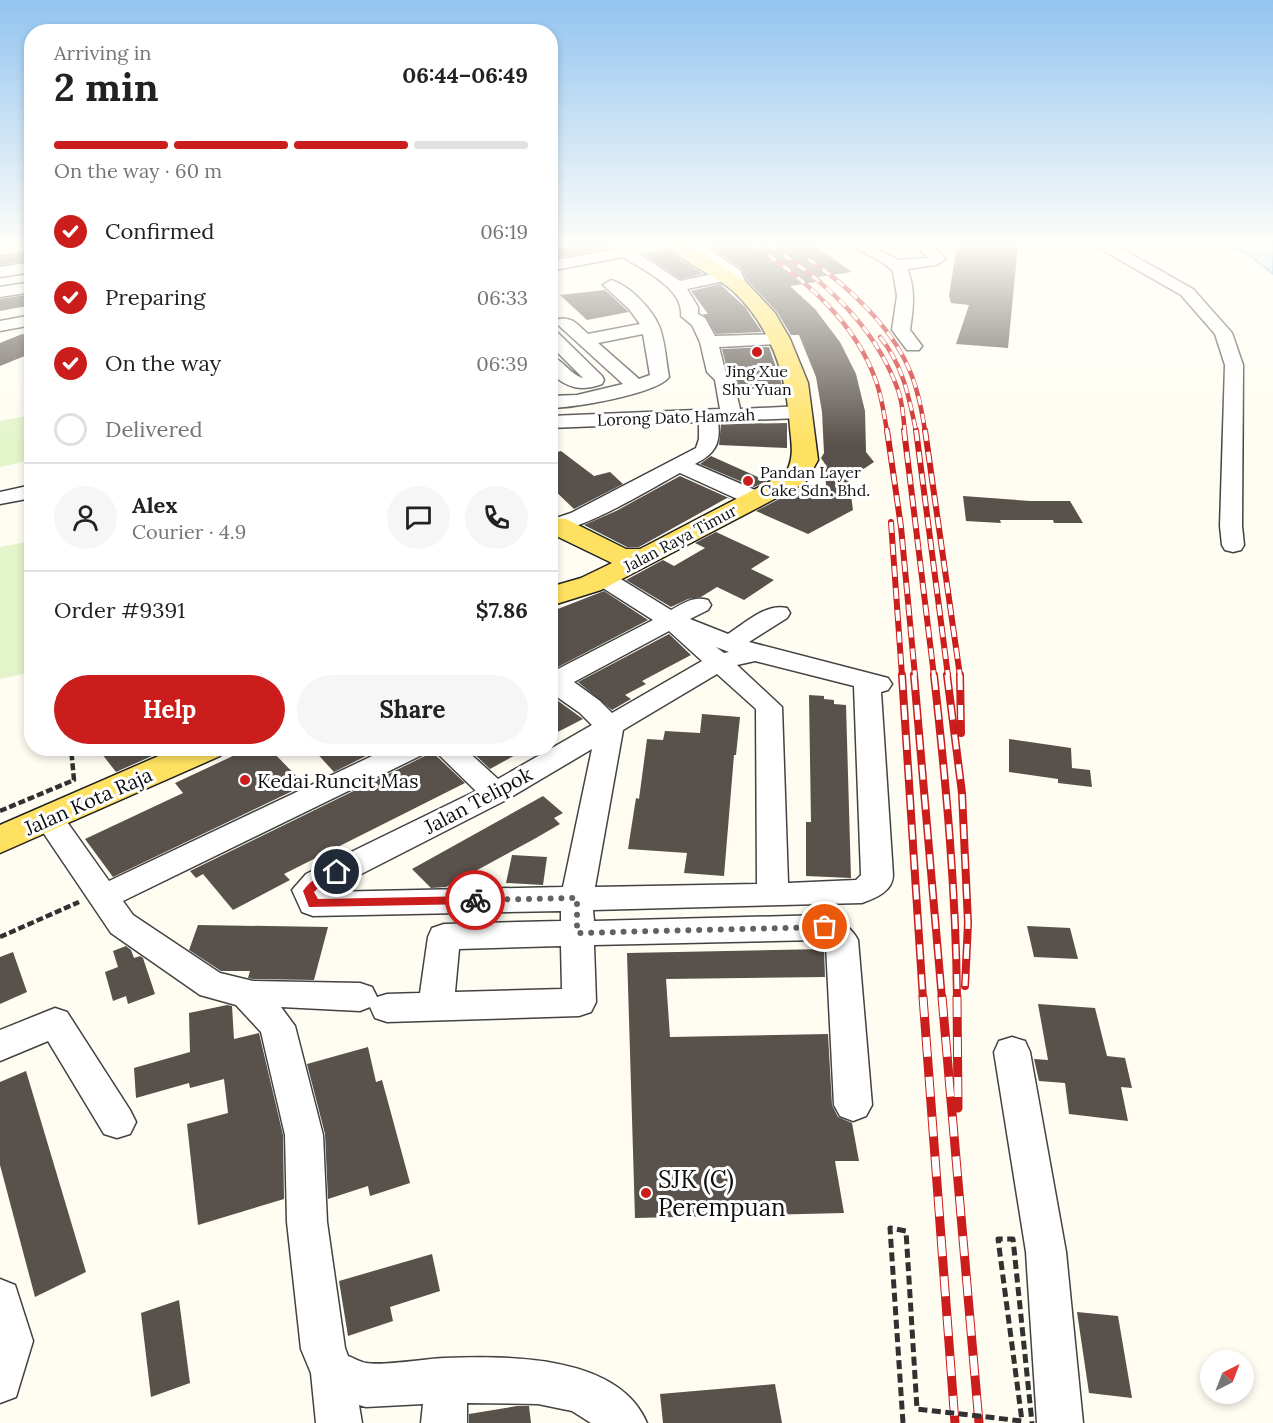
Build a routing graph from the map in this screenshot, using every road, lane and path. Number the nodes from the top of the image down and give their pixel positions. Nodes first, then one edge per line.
1 (642, 311) edge
2 (690, 311) edge
3 (763, 311) edge
4 (904, 311) edge
5 (1204, 311) edge
6 (24, 322) edge
7 (565, 326) edge
8 (0, 327) edge
9 (651, 327) junction
10 (607, 336) junction
11 (779, 339) junction
12 (709, 342) junction
13 (558, 343) edge
14 (913, 346) dead end
15 (638, 367) dead end
16 (558, 368) edge
17 (635, 385) junction
18 (558, 403) edge
19 (801, 412) junction
20 (731, 414) junction
21 (708, 416) junction
22 (558, 422) edge
23 (680, 465) junction
24 (24, 476) edge
25 (0, 481) edge
26 (24, 493) edge
27 (0, 498) edge
28 (754, 498) junction
29 (558, 521) edge
30 (558, 525) edge
31 (558, 528) edge
32 (1233, 545) dead end
33 (645, 558) junction
34 (603, 578) junction
35 (558, 593) edge
36 (558, 594) edge
37 (699, 604) dead end
38 (778, 613) dead end
39 (672, 621) junction
40 (724, 652) junction
41 (558, 678) edge
42 (558, 685) edge
43 (610, 728) junction
44 (72, 756) edge
45 (190, 756) edge
46 (397, 756) edge
47 (455, 756) edge
48 (496, 793) junction
49 (0, 811) edge
50 (49, 819) junction
51 (0, 840) edge
52 (100, 895) junction
53 (773, 895) junction
54 (577, 898) junction
55 (577, 933) junction
56 (0, 937) edge
57 (248, 995) junction
58 (436, 1006) junction
59 (0, 1046) edge
60 (1012, 1052) dead end
61 (853, 1105) dead end
62 (117, 1122) dead end
63 (0, 1300) edge
64 (333, 1372) junction
65 (446, 1380) junction
66 (0, 1381) edge
67 (339, 1423) edge
68 (444, 1423) edge
69 (624, 1423) edge
70 (903, 1423) edge
71 (1032, 1423) edge
72 (1060, 1423) edge

1 - 9 street
2 - 12 street
3 - 11 main road, Jalan Raya Timur
4 - 14 street
5 - 32 street
6 - 8 street
7 - 10 street
7 - 17 street
9 - 10 street
9 - 17 street
10 - 15 street
11 - 12 street
11 - 19 main road, Jalan Raya Timur
12 - 20 street
13 - 16 street
17 - 18 street
19 - 20 street, Lorong Dato Hamzah
19 - 28 main road, Jalan Raya Timur
20 - 21 street, Lorong Dato Hamzah
21 - 22 street, Lorong Dato Hamzah
21 - 23 street
23 - 28 street
23 - 29 street
24 - 25 street
26 - 27 street
28 - 33 main road, Jalan Raya Timur
30 - 33 main road
31 - 35 main road
33 - 34 main road, Jalan Raya Timur
34 - 36 main road, Jalan Raya Timur
34 - 39 street
37 - 39 street
38 - 40 street
39 - 40 street
39 - 41 street
40 - 43 street, Jalan Telipok
40 - 53 street
40 - 53 street, Jalan Telipok
42 - 43 street
43 - 48 street, Jalan Telipok
43 - 54 street
44 - 49 path
45 - 50 main road, Jalan Kota Raja
46 - 52 street
47 - 48 street
48 - 54 street, Jalan Telipok
50 - 51 main road, Jalan Kota Raja
50 - 52 street
52 - 56 path
52 - 57 street
53 - 54 street
54 - 55 street
55 - 58 street
55 - 58 street
55 - 61 street
57 - 58 street
57 - 64 street
59 - 62 street
60 - 72 street
63 - 66 street
64 - 65 street
64 - 67 street
65 - 68 street
65 - 69 street
70 - 71 path, bridge

